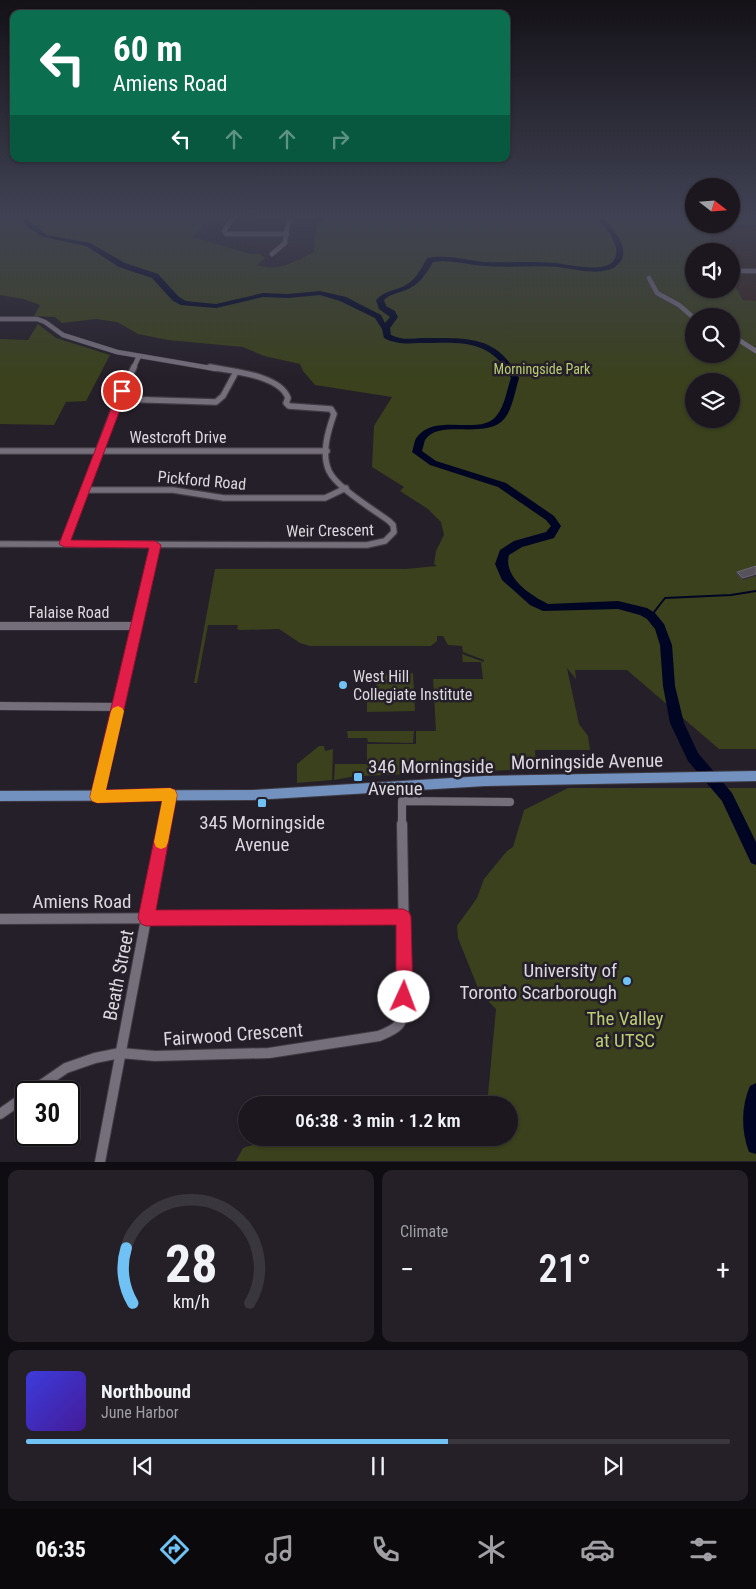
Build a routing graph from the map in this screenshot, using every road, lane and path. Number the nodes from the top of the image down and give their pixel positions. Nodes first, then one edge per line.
1 (740, 271) edge
2 (756, 271) edge
3 (649, 278) dead end
4 (685, 310) edge
5 (0, 319) edge
6 (740, 339) edge
7 (756, 351) edge
8 (139, 356) junction
9 (236, 372) junction
10 (118, 399) junction
11 (99, 451) junction
12 (327, 451) junction
13 (0, 452) edge
14 (346, 488) junction
15 (84, 490) junction
16 (0, 544) edge
17 (64, 544) junction
18 (155, 545) junction
19 (0, 626) edge
20 (137, 626) junction
21 (0, 706) edge
22 (119, 707) junction
23 (753, 776) edge
24 (170, 795) junction
25 (0, 796) edge
26 (97, 797) junction
27 (510, 802) dead end
28 (403, 917) junction
29 (146, 918) junction
30 (0, 919) edge
31 (120, 1054) junction
32 (49, 1081) edge
33 (15, 1104) edge
34 (0, 1114) edge
35 (100, 1162) edge

1 - 2 street
3 - 4 street
5 - 8 street, Weir Crescent
6 - 7 street
8 - 9 street, Weir Crescent
8 - 10 street
9 - 10 street
9 - 12 street, Weir Crescent
10 - 11 street
11 - 12 street, Westcroft Drive
11 - 13 street, Westcroft Drive
11 - 15 street
12 - 14 street, Weir Crescent
14 - 15 street, Pickford Road
14 - 18 street, Weir Crescent
15 - 17 street
16 - 17 street, Weir Crescent
17 - 18 street, Weir Crescent
18 - 20 street
19 - 20 street, Falaise Road
20 - 22 street
21 - 22 street
22 - 26 street
23 - 24 main road, Morningside Avenue
24 - 26 main road, Morningside Avenue
24 - 29 street, Beath Street
25 - 26 main road, Morningside Avenue
27 - 28 street, Fairwood Crescent
28 - 29 street, Amiens Road
28 - 31 street, Fairwood Crescent
29 - 30 street, Amiens Road
29 - 31 street, Beath Street
31 - 32 street, Fairwood Crescent
31 - 35 street, Beath Street
33 - 34 street

